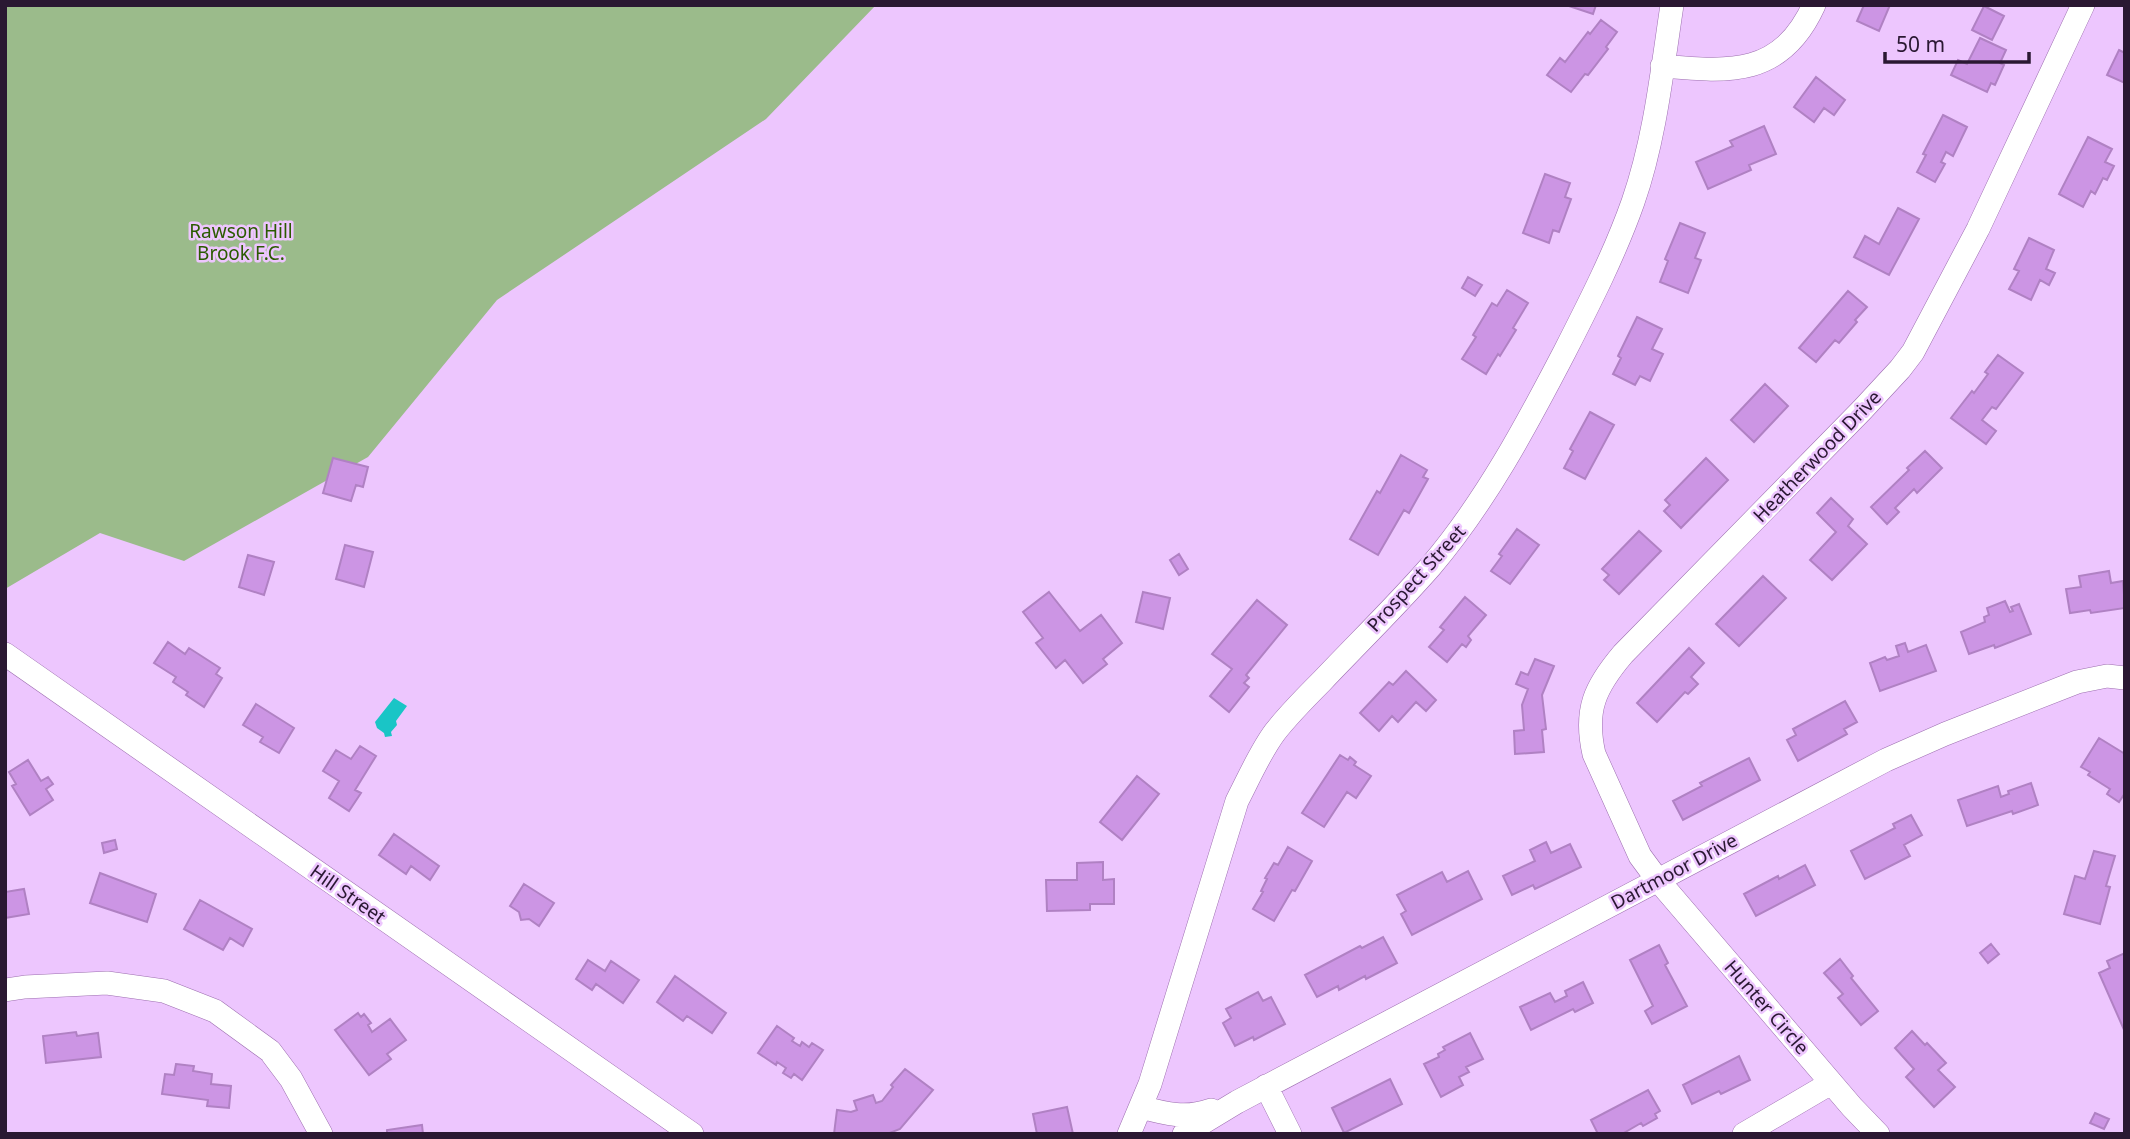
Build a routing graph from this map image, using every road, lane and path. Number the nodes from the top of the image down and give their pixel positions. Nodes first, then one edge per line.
1 (1672, 5) edge
2 (1814, 5) edge
3 (2083, 5) edge
4 (1662, 66) junction
5 (5, 654) edge
6 (2125, 678) edge
7 (1657, 879) junction
8 (5, 990) edge
9 (1831, 1083) junction
10 (1266, 1086) junction
11 (1237, 1102) junction
12 (1142, 1107) junction
13 (321, 1134) edge
14 (692, 1134) edge
15 (1129, 1134) edge
16 (1184, 1134) edge
17 (1290, 1134) edge
18 (1744, 1134) edge
19 (1878, 1134) edge

1 - 4 street, Prospect Street
2 - 4 street
3 - 7 street, Heatherwood Drive
4 - 12 street, Prospect Street
5 - 14 street, Hill Street
6 - 7 street, Dartmoor Drive
7 - 9 street, Hunter Circle
7 - 10 street, Dartmoor Drive
8 - 13 street
9 - 18 street
9 - 19 street, Hunter Circle
10 - 11 street, Dartmoor Drive
10 - 17 street
11 - 12 street, Dartmoor Drive
11 - 16 street, Dartmoor Drive
12 - 15 street, Prospect Street

